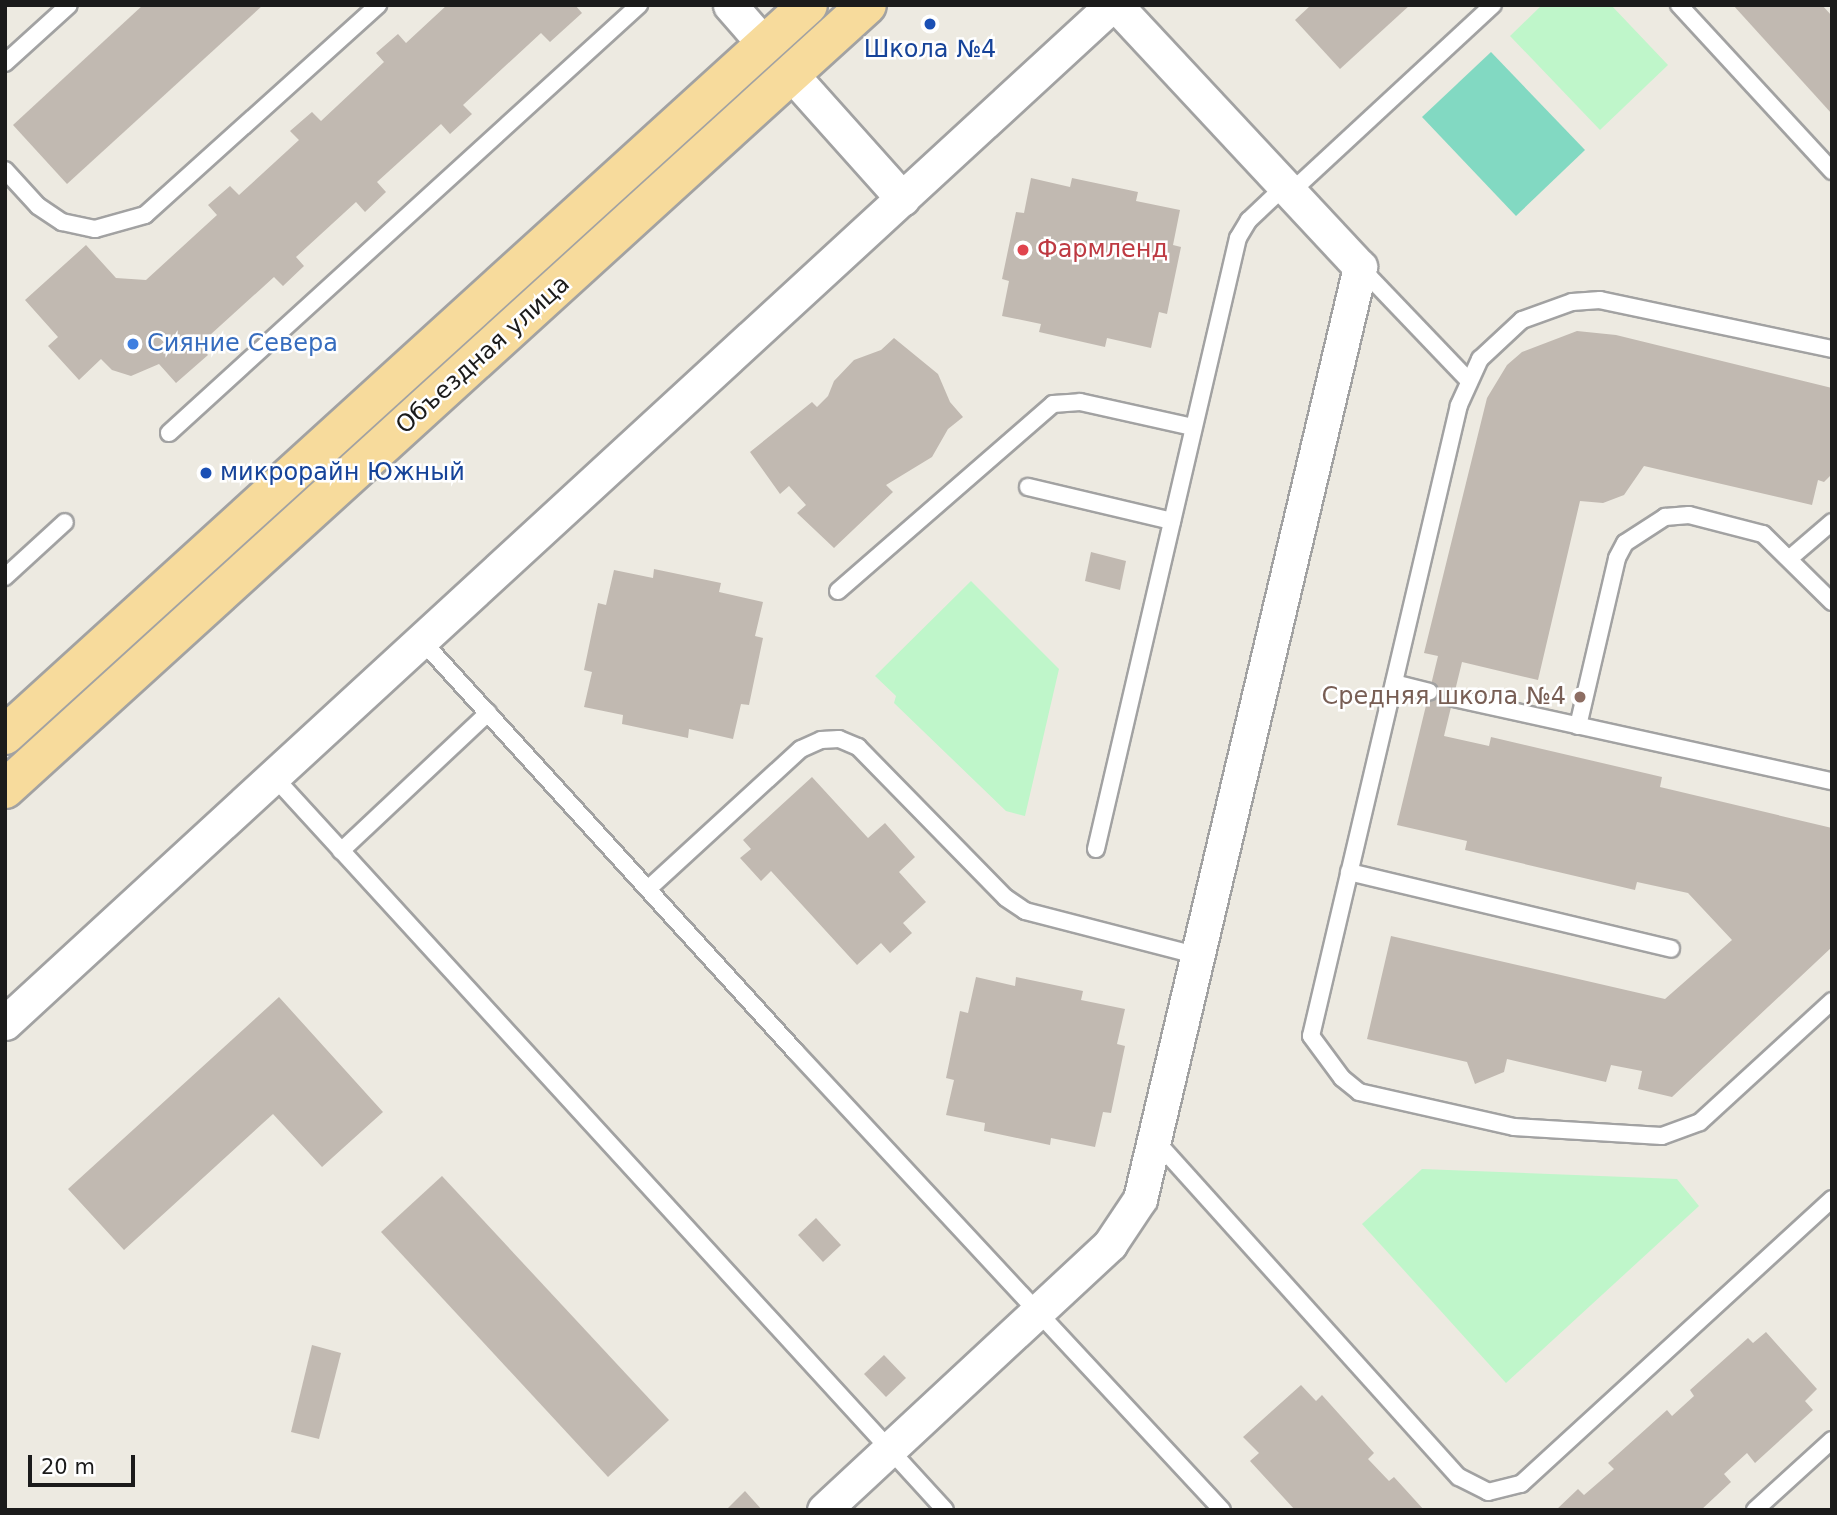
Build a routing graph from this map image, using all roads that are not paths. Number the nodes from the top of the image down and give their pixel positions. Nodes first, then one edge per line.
1 (69, 5) edge
2 (378, 5) edge
3 (639, 5) edge
4 (730, 5) edge
5 (807, 5) edge
6 (867, 5) edge
7 (1114, 5) edge
8 (1493, 5) edge
9 (1679, 5) edge
10 (764, 44) junction
11 (5, 63) edge
12 (792, 75) junction
13 (5, 170) edge
14 (1832, 172) edge
15 (1287, 189) junction
16 (903, 199) junction
17 (1360, 267) junction
18 (1832, 349) edge
19 (1468, 380) junction
20 (1193, 427) junction
21 (169, 433) dead end
22 (1028, 487) dead end
23 (1172, 521) junction
24 (65, 522) dead end
25 (1832, 522) edge
26 (1790, 558) junction
27 (5, 577) edge
28 (838, 591) dead end
29 (1832, 602) edge
30 (424, 642) junction
31 (1394, 683) junction
32 (1429, 692) dead end
33 (1453, 698) dead end
34 (488, 713) junction
35 (1578, 726) junction
36 (5, 735) edge
37 (275, 778) junction
38 (1832, 781) edge
39 (5, 789) edge
40 (1096, 849) dead end
41 (341, 850) junction
42 (1349, 872) junction
43 (648, 890) junction
44 (1671, 949) dead end
45 (1199, 956) junction
46 (1832, 1001) edge
47 (5, 1023) edge
48 (1156, 1140) junction
49 (1832, 1199) edge
50 (1039, 1311) junction
51 (1832, 1440) edge
52 (890, 1449) junction
53 (824, 1510) edge
54 (945, 1510) edge
55 (1222, 1510) edge
56 (1755, 1510) edge

1 - 11 lane
2 - 13 lane
3 - 21 lane
4 - 10 street
5 - 10 main road, Объездная улица
6 - 12 main road, Объездная улица
7 - 15 street
7 - 16 street
8 - 15 lane
9 - 14 lane
10 - 12 main road
10 - 36 main road, Объездная улица
12 - 16 street
12 - 39 main road, Объездная улица
15 - 17 street
15 - 20 lane
16 - 30 street
17 - 19 lane
17 - 45 street
18 - 19 lane
19 - 31 lane
20 - 23 lane
20 - 28 lane
22 - 23 lane
23 - 40 lane
24 - 27 lane
25 - 26 lane
26 - 29 lane
26 - 35 lane
30 - 34 lane
30 - 37 street
31 - 32 lane
31 - 42 lane
33 - 35 lane
34 - 41 lane
34 - 43 lane
35 - 38 lane
37 - 41 lane
37 - 47 street
41 - 52 lane
42 - 44 lane
42 - 46 lane
43 - 45 lane
43 - 50 lane
45 - 48 street
48 - 49 lane
48 - 50 street
50 - 52 street
50 - 55 lane
51 - 56 lane
52 - 53 street
52 - 54 lane

